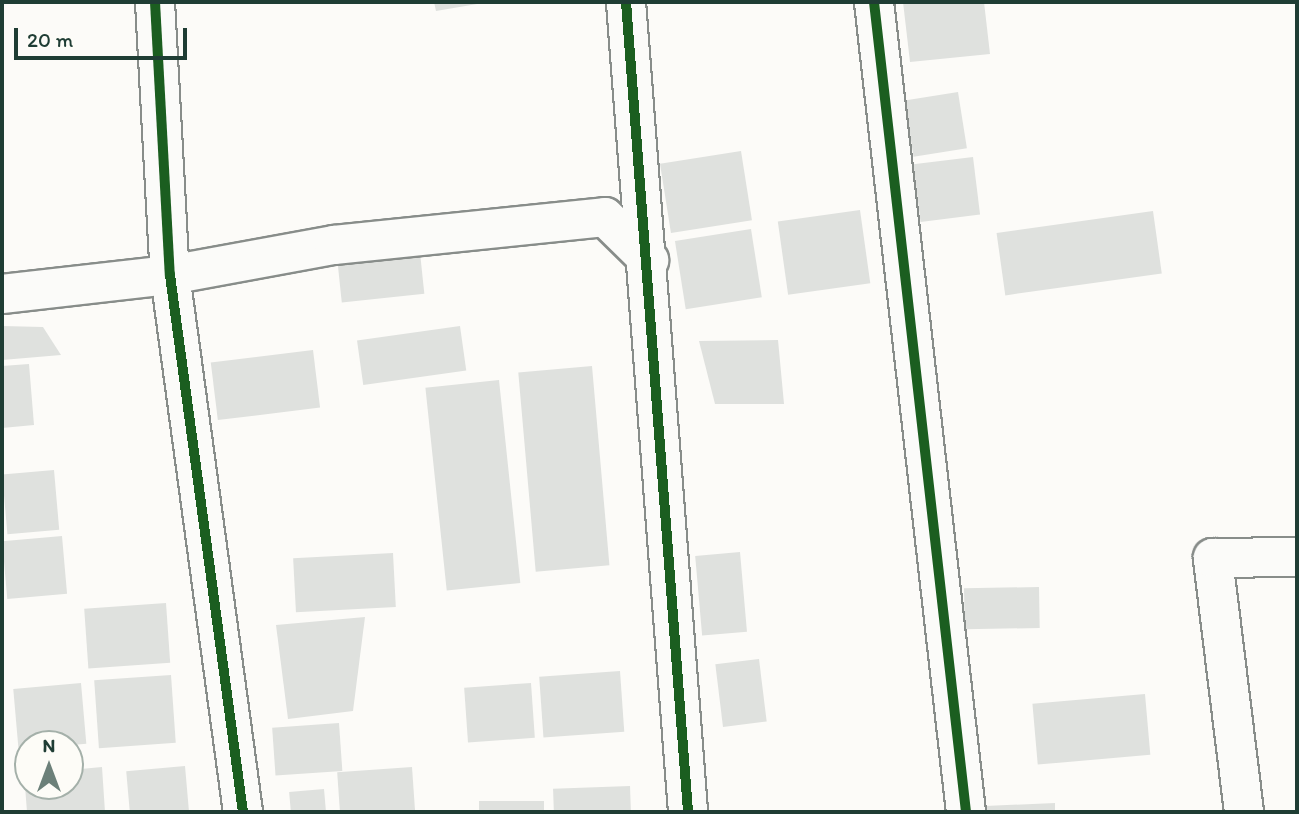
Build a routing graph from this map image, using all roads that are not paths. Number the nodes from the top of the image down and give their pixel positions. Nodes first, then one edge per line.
1 (155, 2) edge
2 (626, 2) edge
3 (874, 2) edge
4 (649, 260) junction
5 (170, 275) junction
6 (2, 294) edge
7 (1297, 557) edge
8 (243, 812) edge
9 (688, 812) edge
10 (965, 812) edge
11 (1244, 812) edge

1 - 5 street
2 - 4 street
3 - 10 street
4 - 5 street
4 - 9 street
5 - 6 street
5 - 8 street
7 - 11 street

